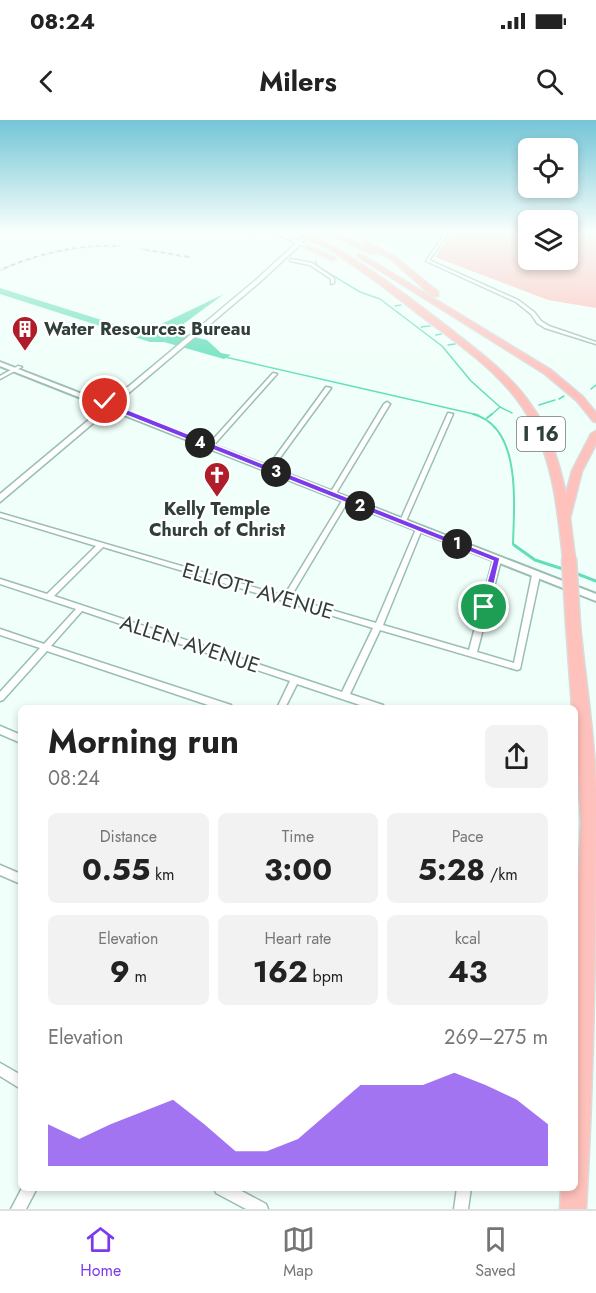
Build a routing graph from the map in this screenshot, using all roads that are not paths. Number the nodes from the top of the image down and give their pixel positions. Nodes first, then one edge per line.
1 (259, 283) edge
2 (263, 283) edge
3 (372, 283) edge
4 (382, 283) edge
5 (405, 283) edge
6 (418, 283) edge
7 (422, 283) edge
8 (477, 283) edge
9 (435, 294) junction
10 (201, 333) junction
11 (451, 334) junction
12 (492, 336) junction
13 (596, 343) edge
14 (175, 354) junction
15 (0, 359) edge
16 (0, 364) edge
17 (17, 368) junction
18 (275, 374) dead end
19 (0, 378) edge
20 (129, 388) junction
21 (328, 388) dead end
22 (88, 394) junction
23 (387, 404) dead end
24 (110, 407) junction
25 (450, 414) dead end
26 (596, 419) edge
27 (594, 437) edge
28 (210, 446) junction
29 (269, 469) junction
30 (2, 495) edge
31 (332, 495) junction
32 (345, 501) junction
33 (0, 515) edge
34 (403, 521) junction
35 (564, 524) junction
36 (419, 529) junction
37 (101, 545) junction
38 (497, 560) junction
39 (536, 575) junction
40 (0, 581) edge
41 (51, 596) junction
42 (286, 598) junction
43 (596, 598) edge
44 (81, 608) junction
45 (378, 626) junction
46 (0, 632) edge
47 (45, 647) junction
48 (472, 654) junction
49 (295, 679) junction
50 (345, 695) junction
51 (0, 698) edge
52 (219, 705) edge
53 (282, 705) edge
54 (372, 705) edge
55 (0, 730) edge
56 (18, 738) edge
57 (0, 870) edge
58 (18, 878) edge
59 (0, 1069) edge
60 (18, 1080) edge
61 (578, 1132) edge
62 (28, 1191) edge
63 (227, 1191) edge
64 (464, 1191) edge
65 (574, 1191) edge
66 (18, 1209) edge
67 (261, 1209) edge
68 (461, 1209) edge
69 (573, 1209) edge

1 - 10 main road
2 - 10 main road
3 - 11 highway
4 - 11 highway, I 16
5 - 12 highway, I 16
6 - 9 highway
7 - 9 highway
8 - 13 street
9 - 12 highway
10 - 14 main road
11 - 35 highway, I 16
12 - 26 highway, I 16
14 - 20 main road
14 - 24 main road
15 - 17 street
16 - 17 street
17 - 19 street
17 - 22 street
17 - 24 street
18 - 28 street
20 - 22 main road
20 - 24 main road
21 - 29 street
22 - 24 street
23 - 31 street
24 - 28 street
24 - 30 main road
25 - 34 street
27 - 35 highway
28 - 29 street
29 - 31 street
31 - 32 street
32 - 34 street
32 - 42 street
33 - 37 street, ELLIOTT AVENUE
34 - 36 street
35 - 61 highway, I 16, bridge
36 - 38 street
36 - 45 street
37 - 41 street
37 - 42 street, ELLIOTT AVENUE
38 - 39 street
38 - 48 street
39 - 43 street
39 - 48 street, ELLIOTT AVENUE
40 - 41 street, ALLEN AVENUE
41 - 44 street, ALLEN AVENUE
42 - 45 street, ELLIOTT AVENUE
44 - 47 street
44 - 49 street, ALLEN AVENUE
45 - 48 street, ELLIOTT AVENUE
45 - 50 street
46 - 47 street
47 - 51 street
47 - 52 street
49 - 50 street, ALLEN AVENUE
49 - 53 street
50 - 54 street, ALLEN AVENUE
55 - 56 street
57 - 58 street
59 - 60 street
62 - 66 street
63 - 67 street
64 - 68 street
65 - 69 highway, I 16, bridge

